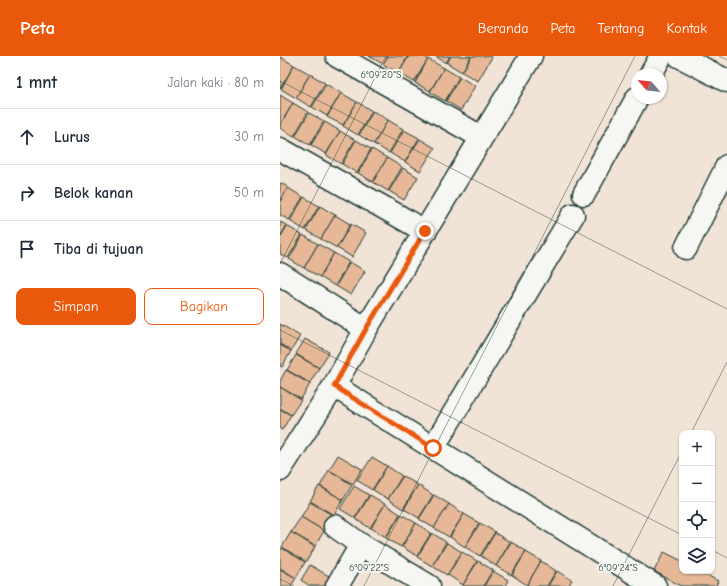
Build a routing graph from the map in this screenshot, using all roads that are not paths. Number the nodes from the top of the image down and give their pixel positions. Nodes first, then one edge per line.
1 (337, 56) edge
2 (531, 56) edge
3 (660, 56) edge
4 (679, 56) edge
5 (653, 68) edge
6 (727, 81) edge
7 (634, 104) edge
8 (481, 137) junction
9 (280, 149) edge
10 (727, 166) edge
11 (584, 194) dead end
12 (573, 215) dead end
13 (425, 231) junction
14 (686, 248) dead end
15 (280, 274) edge
16 (366, 329) junction
17 (334, 386) junction
18 (433, 448) junction
19 (280, 470) edge
20 (335, 526) dead end
21 (361, 545) junction
22 (623, 578) edge
23 (337, 586) edge
24 (429, 586) edge
25 (655, 586) edge

1 - 8 street
2 - 8 street
3 - 5 street
4 - 6 street
7 - 11 street
8 - 13 street
9 - 13 street
10 - 14 street
12 - 18 street
13 - 16 street
15 - 16 street
16 - 17 street
17 - 18 street
17 - 19 street
18 - 22 street
20 - 21 street
21 - 23 street
21 - 24 street
22 - 25 street

